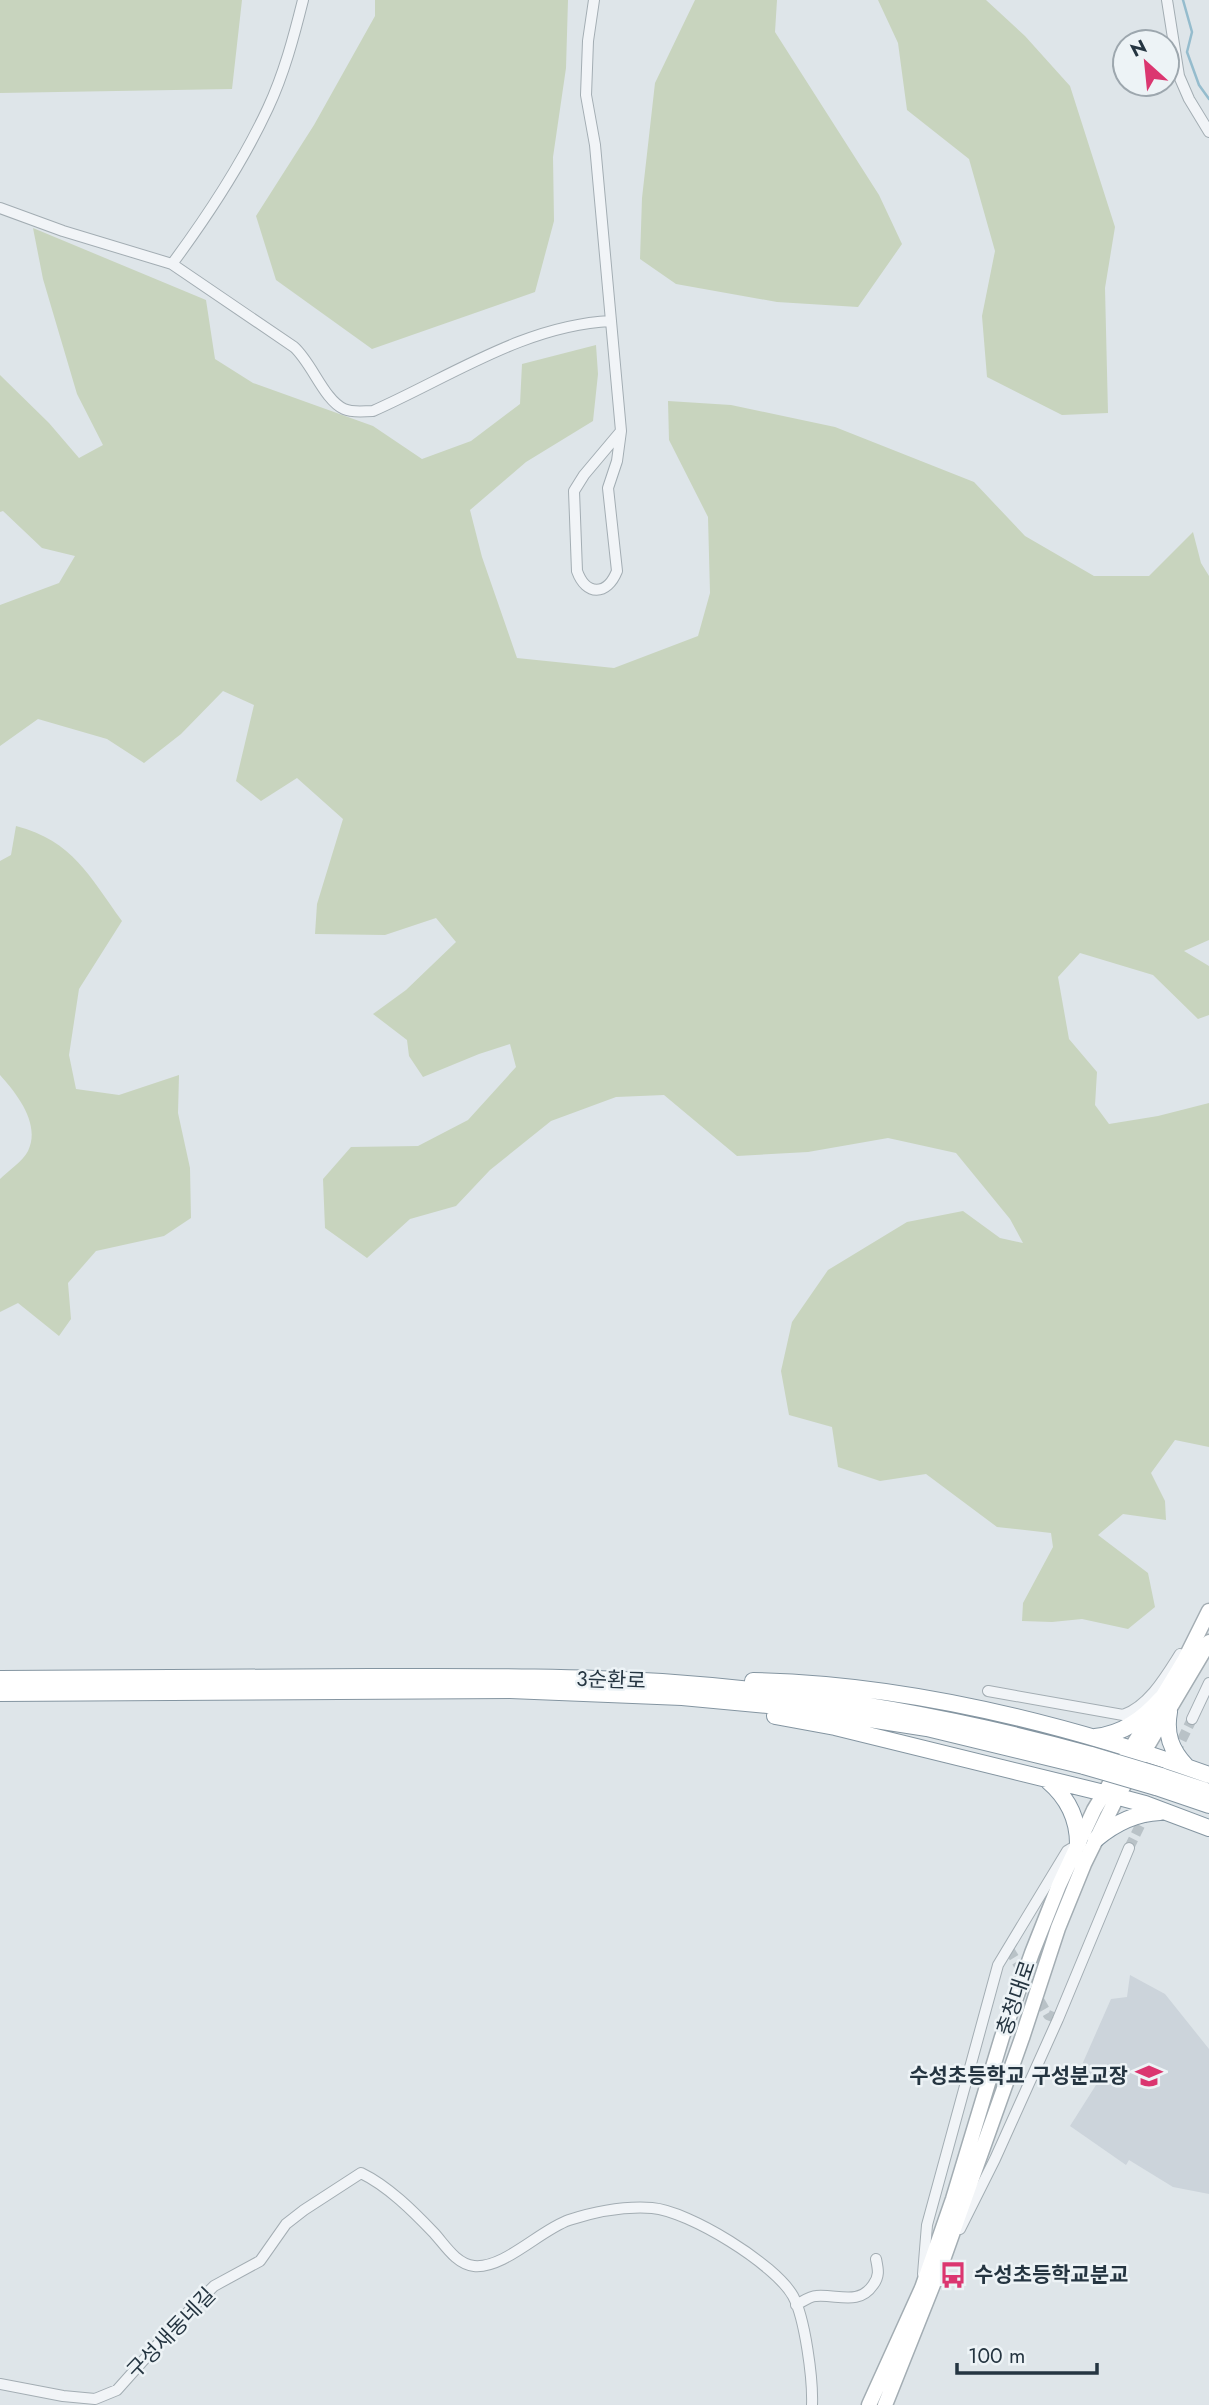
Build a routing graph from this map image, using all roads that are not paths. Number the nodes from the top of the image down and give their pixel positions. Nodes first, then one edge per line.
1 (303, 0) edge
2 (594, 0) edge
3 (1167, 0) edge
4 (1209, 132) edge
5 (0, 208) edge
6 (173, 264) junction
7 (611, 321) junction
8 (621, 432) junction
9 (1209, 1610) edge
10 (1209, 1642) edge
11 (0, 1679) edge
12 (604, 1679) junction
13 (1209, 1683) edge
14 (988, 1691) dead end
15 (0, 1693) edge
16 (647, 1695) junction
17 (1165, 1706) junction
18 (1192, 1719) tunnel mouth
19 (1091, 1737) junction
20 (1113, 1743) junction
21 (1138, 1750) junction
22 (1164, 1759) junction
23 (1088, 1760) junction
24 (1188, 1768) junction
25 (1209, 1775) edge
26 (1046, 1780) junction
27 (1158, 1782) junction
28 (1209, 1792) edge
29 (1104, 1793) junction
30 (1145, 1804) junction
31 (1209, 1805) edge
32 (1166, 1812) junction
33 (1209, 1828) edge
34 (1096, 1839) junction
35 (1078, 1844) junction
36 (1129, 1848) tunnel mouth
37 (944, 2257) junction
38 (876, 2259) dead end
39 (922, 2288) junction
40 (796, 2305) junction
41 (0, 2384) edge
42 (812, 2405) edge
43 (869, 2405) edge
44 (885, 2405) edge

1 - 6 street
2 - 7 street
3 - 4 street
5 - 6 street
6 - 7 street
7 - 8 street
8 - 8 street
9 - 14 street
9 - 17 main road, 충청대로
10 - 17 main road, 충청대로
11 - 12 highway, 3순환로
12 - 19 highway
12 - 23 highway, 3순환로
13 - 18 street
15 - 16 highway, 3순환로
16 - 23 highway, 3순환로
16 - 26 highway
17 - 19 highway
17 - 21 main road, 충청대로
17 - 24 highway
19 - 20 highway
20 - 21 highway
20 - 29 highway
21 - 22 highway
21 - 29 main road, 충청대로
22 - 24 highway
22 - 30 highway
23 - 27 highway, 3순환로, bridge
24 - 25 highway
26 - 29 highway
26 - 35 highway
27 - 28 highway, 3순환로
27 - 31 highway, 3순환로
29 - 30 highway
29 - 34 main road, 충청대로
29 - 35 main road, 충청대로
30 - 32 highway
32 - 33 highway
32 - 34 highway
34 - 37 main road, 충청대로
35 - 39 main road, 충청대로
35 - 39 street
36 - 37 street
37 - 44 main road, 충청대로
38 - 40 street
39 - 43 main road, 충청대로
40 - 41 street, 구성새동네길
40 - 42 street, 구성새동네길

